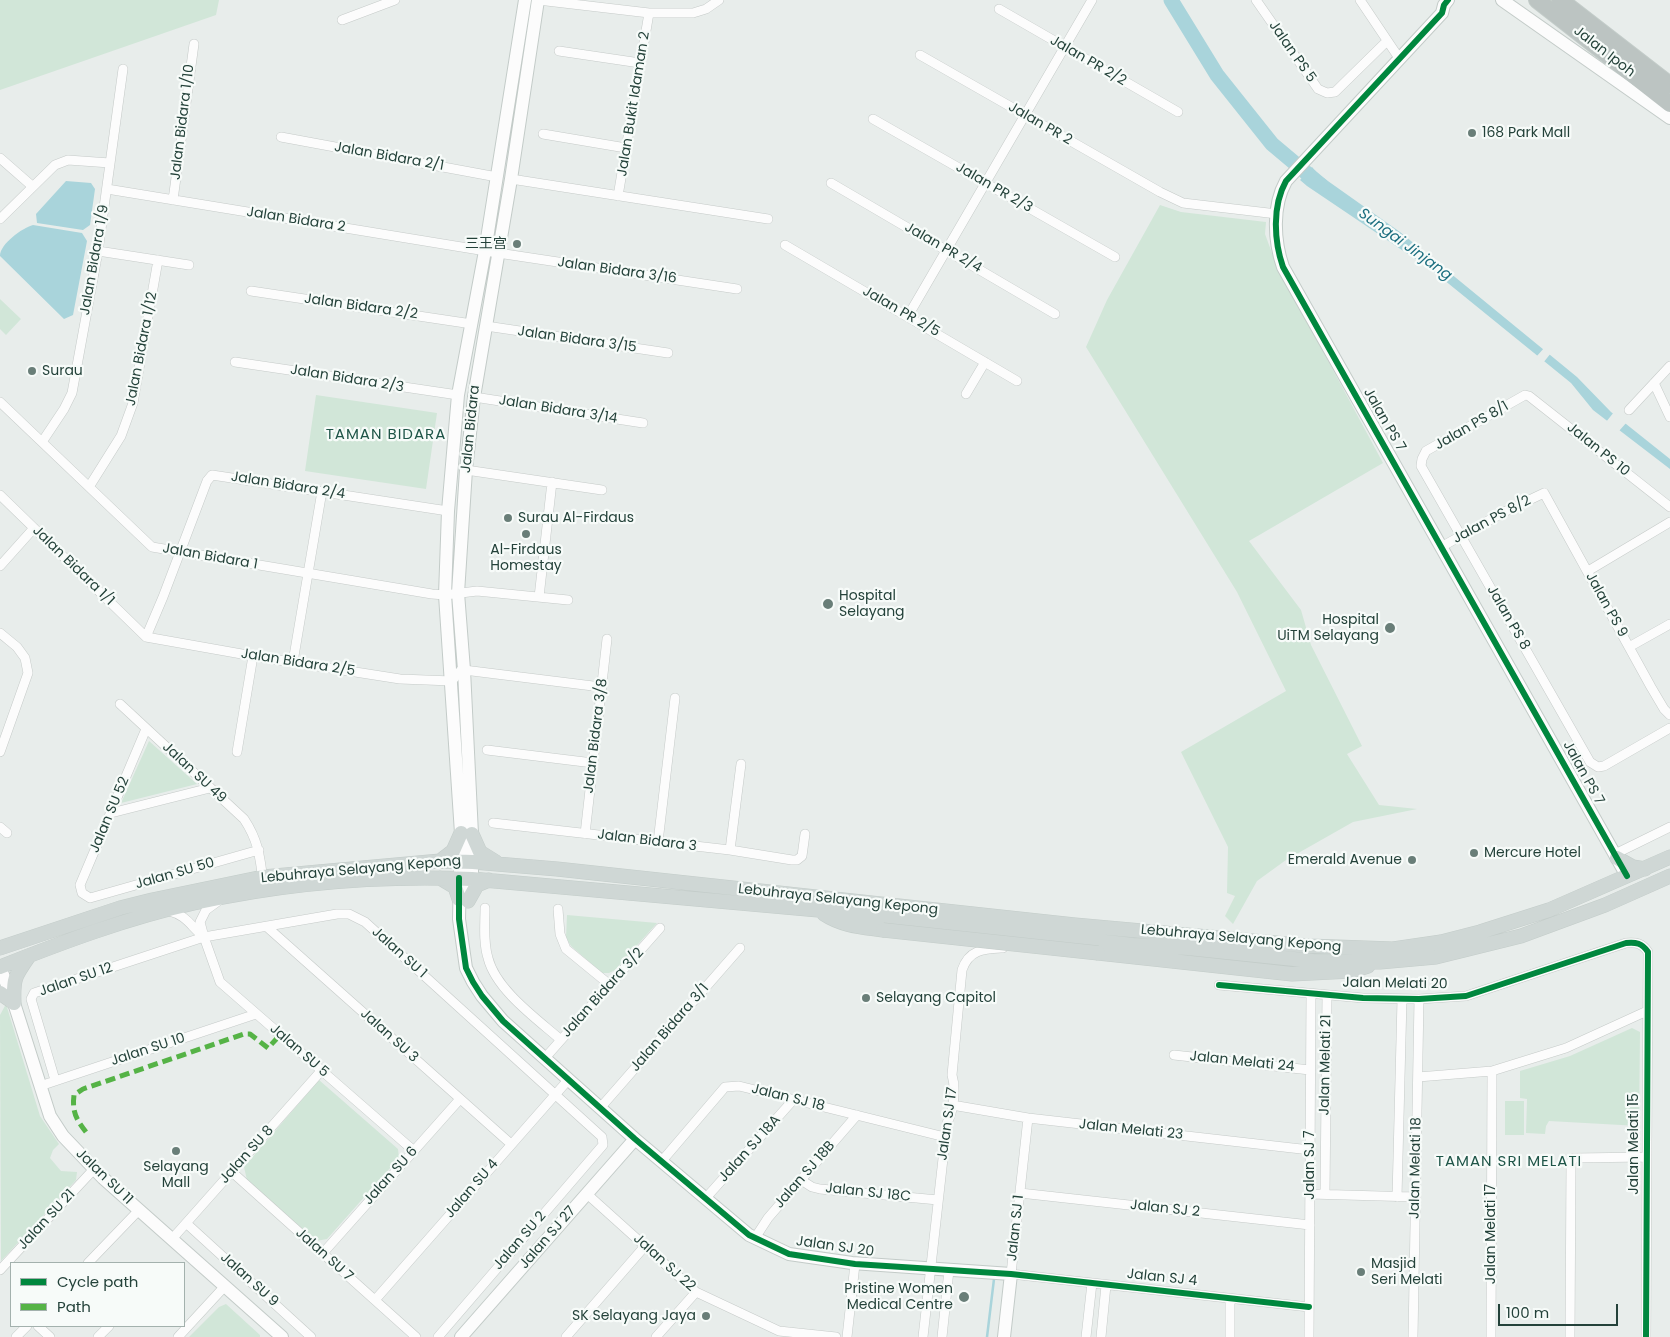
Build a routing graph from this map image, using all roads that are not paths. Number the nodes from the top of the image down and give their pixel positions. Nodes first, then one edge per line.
1 (395, 0) edge
2 (525, 0) edge
3 (538, 0) edge
4 (719, 0) edge
5 (1092, 0) edge
6 (1256, 0) edge
7 (1360, 0) edge
8 (1448, 0) edge
9 (1458, 0) edge
10 (1502, 0) edge
11 (1511, 0) edge
12 (1537, 0) edge
13 (1560, 0) edge
14 (999, 9) dead end
15 (649, 13) junction
16 (1442, 13) junction
17 (1525, 16) junction
18 (342, 20) dead end
19 (1387, 41) junction
20 (194, 44) dead end
21 (1064, 48) junction
22 (559, 50) dead end
23 (1606, 54) junction
24 (920, 55) dead end
25 (1399, 58) junction
26 (640, 63) junction
27 (123, 69) dead end
28 (1670, 85) edge
29 (1670, 104) edge
30 (1178, 112) dead end
31 (1025, 116) junction
32 (1670, 118) edge
33 (873, 119) dead end
34 (542, 134) dead end
35 (281, 137) dead end
36 (626, 148) junction
37 (0, 158) edge
38 (110, 163) junction
39 (497, 177) junction
40 (511, 179) junction
41 (831, 183) dead end
42 (986, 184) junction
43 (32, 186) junction
44 (107, 189) junction
45 (1280, 194) junction
46 (618, 196) junction
47 (173, 200) junction
48 (1261, 212) junction
49 (1276, 214) junction
50 (0, 219) edge
51 (768, 219) dead end
52 (1277, 230) junction
53 (785, 245) dead end
54 (947, 250) junction
55 (98, 251) junction
56 (485, 251) junction
57 (498, 253) junction
58 (1115, 257) dead end
59 (158, 260) junction
60 (190, 265) dead end
61 (736, 289) dead end
62 (251, 291) dead end
63 (1055, 314) dead end
64 (908, 316) junction
65 (472, 324) junction
66 (486, 326) junction
67 (668, 353) dead end
68 (235, 362) dead end
69 (986, 362) junction
70 (1670, 366) edge
71 (1017, 381) dead end
72 (1654, 383) junction
73 (966, 394) dead end
74 (458, 395) junction
75 (1525, 395) joint
76 (474, 397) junction
77 (0, 402) edge
78 (1629, 410) dead end
79 (1670, 417) edge
80 (643, 422) dead end
81 (42, 442) junction
82 (1422, 459) joint
83 (466, 470) junction
84 (552, 482) junction
85 (89, 487) junction
86 (602, 490) dead end
87 (322, 491) junction
88 (1544, 493) joint
89 (0, 495) edge
90 (1670, 507) edge
91 (448, 511) junction
92 (1670, 522) edge
93 (34, 528) junction
94 (1461, 536) junction
95 (1441, 547) junction
96 (180, 552) junction
97 (0, 566) edge
98 (1588, 571) junction
99 (308, 574) junction
100 (458, 593) junction
101 (444, 595) junction
102 (539, 597) junction
103 (568, 600) dead end
104 (1670, 624) edge
105 (0, 633) edge
106 (146, 637) junction
107 (607, 639) dead end
108 (1629, 647) junction
109 (253, 656) junction
110 (293, 662) junction
111 (464, 670) junction
112 (450, 682) junction
113 (601, 687) junction
114 (675, 698) dead end
115 (120, 704) dead end
116 (1670, 715) edge
117 (1670, 728) edge
118 (146, 729) junction
119 (3, 733) edge
120 (487, 750) dead end
121 (0, 752) edge
122 (238, 752) dead end
123 (593, 763) junction
124 (741, 764) dead end
125 (210, 788) junction
126 (111, 813) junction
127 (493, 822) dead end
128 (1670, 827) edge
129 (467, 834) junction
130 (585, 834) junction
131 (804, 834) dead end
132 (658, 842) junction
133 (259, 850) junction
134 (730, 850) junction
135 (1616, 856) junction
136 (1670, 856) edge
137 (440, 861) junction
138 (466, 861) junction
139 (498, 864) junction
140 (1644, 869) junction
141 (1627, 876) junction
142 (1670, 876) edge
143 (439, 878) junction
144 (466, 879) junction
145 (489, 880) junction
146 (264, 884) junction
147 (1606, 885) junction
148 (90, 898) joint
149 (221, 898) junction
150 (1619, 898) junction
151 (463, 900) junction
152 (485, 908) dead end
153 (558, 908) dead end
154 (168, 910) junction
155 (818, 910) junction
156 (267, 927) junction
157 (660, 928) dead end
158 (40, 934) junction
159 (1038, 935) junction
160 (204, 937) junction
161 (0, 948) edge
162 (740, 948) dead end
163 (1648, 952) joint
164 (29, 956) junction
165 (1380, 962) junction
166 (0, 967) edge
167 (610, 985) junction
168 (1219, 985) dead end
169 (0, 993) edge
170 (1311, 994) junction
171 (1327, 995) junction
172 (1402, 999) junction
173 (1419, 999) junction
174 (14, 1002) junction
175 (1647, 1011) junction
176 (256, 1014) junction
177 (561, 1040) junction
178 (1174, 1055) dead end
179 (545, 1058) junction
180 (1310, 1070) junction
181 (321, 1071) junction
182 (1492, 1071) junction
183 (1418, 1077) junction
184 (569, 1079) junction
185 (55, 1080) junction
186 (40, 1086) junction
187 (555, 1094) junction
188 (460, 1099) junction
189 (794, 1099) junction
190 (952, 1105) junction
191 (600, 1107) junction
192 (857, 1115) junction
193 (1028, 1118) junction
194 (945, 1137) junction
195 (634, 1139) junction
196 (511, 1144) junction
197 (603, 1145) joint
198 (1310, 1150) junction
199 (414, 1151) junction
200 (1647, 1158) junction
201 (661, 1162) junction
202 (94, 1169) junction
203 (232, 1172) junction
204 (801, 1180) junction
205 (1020, 1193) junction
206 (587, 1194) junction
207 (1310, 1194) junction
208 (1325, 1194) junction
209 (1397, 1197) junction
210 (1416, 1197) junction
211 (706, 1199) junction
212 (938, 1200) junction
213 (139, 1210) junction
214 (186, 1223) junction
215 (1310, 1225) junction
216 (755, 1238) junction
217 (172, 1239) junction
218 (645, 1246) junction
219 (322, 1253) junction
220 (89, 1262) edge
221 (855, 1264) junction
222 (931, 1269) junction
223 (0, 1270) edge
224 (949, 1270) junction
225 (1011, 1274) junction
226 (1092, 1283) junction
227 (1106, 1285) junction
228 (225, 1286) junction
229 (696, 1292) junction
230 (1230, 1298) junction
231 (375, 1300) junction
232 (1309, 1308) junction
233 (26, 1327) edge
234 (39, 1327) edge
235 (108, 1327) edge
236 (778, 1334) edge
237 (278, 1335) edge
238 (16, 1337) edge
239 (50, 1337) edge
240 (98, 1337) edge
241 (178, 1337) edge
242 (311, 1337) edge
243 (416, 1337) edge
244 (438, 1337) edge
245 (461, 1337) edge
246 (566, 1337) edge
247 (656, 1337) edge
248 (836, 1337) edge
249 (847, 1337) edge
250 (923, 1337) edge
251 (942, 1337) edge
252 (1004, 1337) edge
253 (1086, 1337) edge
254 (1101, 1337) edge
255 (1230, 1337) edge
256 (1309, 1337) edge
257 (1414, 1337) edge
258 (1491, 1337) edge
259 (1570, 1337) edge
260 (1646, 1337) edge

1 - 18 street
2 - 39 street, Jalan Bidara
3 - 15 street
3 - 40 street, Jalan Bidara
4 - 15 street
5 - 21 street
6 - 19 street, Jalan PS 5
7 - 19 street
8 - 16 street, Jalan PS 7
9 - 16 street
10 - 17 street
11 - 17 street
12 - 23 highway, Jalan Ipoh
13 - 28 highway, Jalan Ipoh
14 - 21 street, Jalan PR 2/2
15 - 26 street, Jalan Bukit Idaman 2
16 - 25 street, Jalan PS 7
17 - 32 street
19 - 25 street
20 - 47 street, Jalan Bidara 1/10
21 - 30 street, Jalan PR 2/2
21 - 31 street
22 - 26 street
23 - 29 highway, Jalan Ipoh
23 - 32 highway
24 - 31 street, Jalan PR 2
25 - 45 street, Jalan PS 7
26 - 36 street, Jalan Bukit Idaman 2
27 - 38 street, Jalan Bidara 1/9
31 - 42 street
31 - 48 street, Jalan PR 2
33 - 42 street, Jalan PR 2/3
34 - 36 street
35 - 39 street, Jalan Bidara 2/1
36 - 46 street, Jalan Bukit Idaman 2
37 - 43 street
38 - 43 street
38 - 44 street, Jalan Bidara 1/9
39 - 56 street, Jalan Bidara
40 - 46 street, Jalan Bukit Idaman 2
40 - 57 street, Jalan Bidara
41 - 54 street, Jalan PR 2/4
42 - 54 street
42 - 58 street, Jalan PR 2/3
43 - 50 street
44 - 47 street, Jalan Bidara 2
44 - 55 street, Jalan Bidara 1/9
45 - 48 street
45 - 49 street, Jalan PS 7
46 - 51 street, Jalan Bukit Idaman 2
47 - 56 street, Jalan Bidara 2
48 - 49 street, Jalan PR 2
48 - 52 street
49 - 52 street, Jalan PS 7
52 - 95 street, Jalan PS 7
53 - 64 street, Jalan PR 2/5
54 - 63 street, Jalan PR 2/4
54 - 64 street
55 - 59 street
55 - 81 street, Jalan Bidara 1/9
56 - 57 street, Jalan Bidara 2
56 - 65 street, Jalan Bidara
57 - 61 street, Jalan Bidara 3/16
57 - 66 street, Jalan Bidara
59 - 60 street
59 - 85 street, Jalan Bidara 1/12
62 - 65 street, Jalan Bidara 2/2
64 - 69 street, Jalan PR 2/5
65 - 74 street, Jalan Bidara
66 - 67 street, Jalan Bidara 3/15
66 - 76 street, Jalan Bidara
68 - 74 street, Jalan Bidara 2/3
69 - 71 street, Jalan PR 2/5
69 - 73 street
70 - 72 street
72 - 78 street
72 - 79 street
74 - 91 street, Jalan Bidara
75 - 82 street, Jalan PS 8/1
75 - 90 street, Jalan PS 10
76 - 80 street, Jalan Bidara 3/14
76 - 83 street, Jalan Bidara
77 - 81 street, Jalan Bidara 1
81 - 85 street, Jalan Bidara 1
82 - 94 street, Jalan PS 8
83 - 84 street
83 - 100 street, Jalan Bidara
84 - 86 street
84 - 102 street
85 - 96 street, Jalan Bidara 1
87 - 91 street, Jalan Bidara 2/4
87 - 96 street, Jalan Bidara 2/4
87 - 99 street
88 - 94 street, Jalan PS 8/2
88 - 98 street, Jalan PS 9
89 - 93 street, Jalan Bidara 1/1
91 - 101 street, Jalan Bidara
92 - 98 street
93 - 97 street
93 - 106 street, Jalan Bidara 1/1
94 - 95 street, Jalan PS 8/2
94 - 117 street, Jalan PS 8
95 - 135 street, Jalan PS 7
96 - 99 street, Jalan Bidara 1
96 - 106 street, Jalan Bidara 2/4
98 - 108 street, Jalan PS 9
99 - 101 street, Jalan Bidara 1
99 - 110 street
100 - 101 street, Jalan Bidara 1
100 - 102 street, Jalan Bidara 1
100 - 111 street, Jalan Bidara
101 - 112 street, Jalan Bidara
102 - 103 street, Jalan Bidara 1
104 - 108 street
105 - 119 street
106 - 109 street, Jalan Bidara 2/5
107 - 113 street, Jalan Bidara 3/8
108 - 116 street, Jalan PS 9
109 - 110 street, Jalan Bidara 2/5
109 - 122 street
110 - 112 street, Jalan Bidara 2/5
111 - 112 street
111 - 113 street
111 - 129 street, Jalan Bidara
112 - 129 street, Jalan Bidara
113 - 123 street, Jalan Bidara 3/8
114 - 132 street
115 - 118 street, Jalan SU 49
118 - 125 street, Jalan SU 49
118 - 126 street, Jalan SU 52
119 - 121 street
120 - 123 street
123 - 130 street, Jalan Bidara 3/8
124 - 134 street
125 - 126 street
125 - 133 street, Jalan SU 49
126 - 148 street, Jalan SU 52
127 - 130 street, Jalan Bidara 3
128 - 135 street
129 - 137 main road
129 - 138 street, Jalan Bidara
129 - 139 main road
130 - 132 street, Jalan Bidara 3
131 - 134 street, Jalan Bidara 3
132 - 134 street, Jalan Bidara 3
133 - 146 street, Jalan SU 49
133 - 148 street, Jalan SU 50
135 - 140 main road
135 - 141 street, Jalan PS 7
135 - 147 street
136 - 140 main road, Lebuhraya Selayang Kepong
137 - 138 main road, Lebuhraya Selayang Kepong
137 - 146 main road, Lebuhraya Selayang Kepong
138 - 139 main road, Lebuhraya Selayang Kepong
138 - 144 street, Jalan Bidara
139 - 147 main road, Lebuhraya Selayang Kepong
140 - 141 main road, Lebuhraya Selayang Kepong
141 - 147 main road, Lebuhraya Selayang Kepong
141 - 150 main road
142 - 150 main road, Lebuhraya Selayang Kepong
143 - 144 main road, Lebuhraya Selayang Kepong
143 - 146 main road, Lebuhraya Selayang Kepong
143 - 151 main road
144 - 145 main road, Lebuhraya Selayang Kepong
144 - 151 street, Jalan Bidara
145 - 151 main road
145 - 155 main road, Lebuhraya Selayang Kepong
146 - 149 main road, Lebuhraya Selayang Kepong
146 - 158 main road, Lebuhraya Selayang Kepong
149 - 154 main road, Lebuhraya Selayang Kepong
149 - 160 street, Jalan SU 5
150 - 165 main road, Lebuhraya Selayang Kepong
151 - 179 street, Jalan Bidara
152 - 177 street
153 - 167 street
154 - 160 street, Jalan SU 5
154 - 164 main road, Lebuhraya Selayang Kepong
155 - 159 main road, Lebuhraya Selayang Kepong
155 - 165 main road, bridge
156 - 160 street, Jalan SU 1
156 - 187 street, Jalan SU 1
156 - 188 street, Jalan SU 3
157 - 167 street, Jalan Bidara 3/2
158 - 161 main road, Lebuhraya Selayang Kepong
158 - 166 main road
159 - 165 main road, Lebuhraya Selayang Kepong
159 - 190 street, Jalan SJ 17
160 - 176 street, Jalan SU 5
160 - 185 street, Jalan SU 12
162 - 191 street, Jalan Bidara 3/1
163 - 173 street, Jalan Melati 20
163 - 175 street, Jalan Melati 15
164 - 166 main road, Lebuhraya Selayang Kepong
164 - 174 main road
166 - 174 street, Jalan SU 11
167 - 177 street, Jalan Bidara 3/2
168 - 170 street, Jalan Melati 20
169 - 174 main road
170 - 171 street, Jalan Melati 20
170 - 180 street, Jalan SJ 7
171 - 172 street, Jalan Melati 20
171 - 208 street, Jalan Melati 21
172 - 173 street, Jalan Melati 20
172 - 209 street
173 - 183 street, Jalan Melati 18
174 - 186 street, Jalan SU 11
175 - 182 street
175 - 200 street, Jalan Melati 15
176 - 181 street, Jalan SU 5
176 - 185 street, Jalan SU 10
177 - 179 street, Jalan Bidara 3/2
178 - 180 street, Jalan Melati 24
179 - 184 street, Jalan SJ 20
180 - 198 street, Jalan SJ 7
181 - 199 street, Jalan SU 5
181 - 203 street, Jalan SU 8
182 - 183 street
182 - 258 street, Jalan Melati 17
183 - 210 street, Jalan Melati 18
184 - 187 street, Jalan SU 4
184 - 191 street, Jalan SJ 20
185 - 186 street, Jalan SU 10
186 - 202 street, Jalan SU 11
187 - 196 street, Jalan SU 4
187 - 197 street, Jalan SU 1
188 - 196 street, Jalan SU 3
188 - 199 street, Jalan SU 6
189 - 192 street, Jalan SJ 18
189 - 201 street, Jalan SJ 18
189 - 211 street, Jalan SJ 18A
190 - 193 street, Jalan Melati 23
190 - 194 street, Jalan SJ 17
191 - 195 street, Jalan SJ 20
192 - 194 street, Jalan SJ 18
192 - 204 street, Jalan SJ 18B
193 - 198 street, Jalan Melati 23
193 - 205 street, Jalan SJ 1
194 - 212 street, Jalan SJ 17
195 - 201 street, Jalan SJ 20
195 - 206 street, Jalan SJ 27
196 - 231 street, Jalan SU 4
197 - 244 street, Jalan SU 2
198 - 207 street, Jalan SJ 7
199 - 219 street, Jalan SU 6
200 - 259 street
200 - 260 street, Jalan Melati 15
201 - 211 street, Jalan SJ 20
202 - 213 street, Jalan SU 11
202 - 223 street, Jalan SU 21
203 - 214 street, Jalan SU 8
203 - 219 street, Jalan SU 7
204 - 212 street, Jalan SJ 18C
204 - 216 street, Jalan SJ 18B
205 - 215 street, Jalan SJ 2
205 - 225 street, Jalan SJ 1
206 - 218 street, Jalan SJ 22
206 - 245 street, Jalan SJ 27
207 - 208 street
207 - 215 street, Jalan SJ 7
208 - 209 street
209 - 210 street
210 - 257 street, Jalan Melati 18
211 - 216 street, Jalan SJ 20
212 - 222 street, Jalan SJ 17
213 - 217 street, Jalan SU 11
213 - 220 street
214 - 217 street, Jalan SU 8
214 - 242 street, Jalan SU 9
215 - 232 street, Jalan SJ 7
216 - 221 street, Jalan SJ 20
217 - 228 street, Jalan SU 11
218 - 229 street, Jalan SJ 22
218 - 246 street
219 - 231 street, Jalan SU 7
221 - 222 street, Jalan SJ 20
221 - 249 street
222 - 224 street, Jalan SJ 20
222 - 250 street, Jalan SJ 17
224 - 225 street, Jalan SJ 20
224 - 251 street
225 - 226 street, Jalan SJ 4
225 - 252 street, Jalan SJ 1
226 - 227 street, Jalan SJ 4
226 - 253 street
227 - 230 street, Jalan SJ 4
227 - 254 street
228 - 237 street, Jalan SU 11
228 - 241 street
229 - 236 street, Jalan SJ 22
229 - 247 street
230 - 232 street, Jalan SJ 4
230 - 255 street
231 - 243 street, Jalan SU 7
232 - 256 street, Jalan SJ 7
233 - 238 street
234 - 239 street
235 - 240 street
236 - 248 street, Jalan SJ 22

